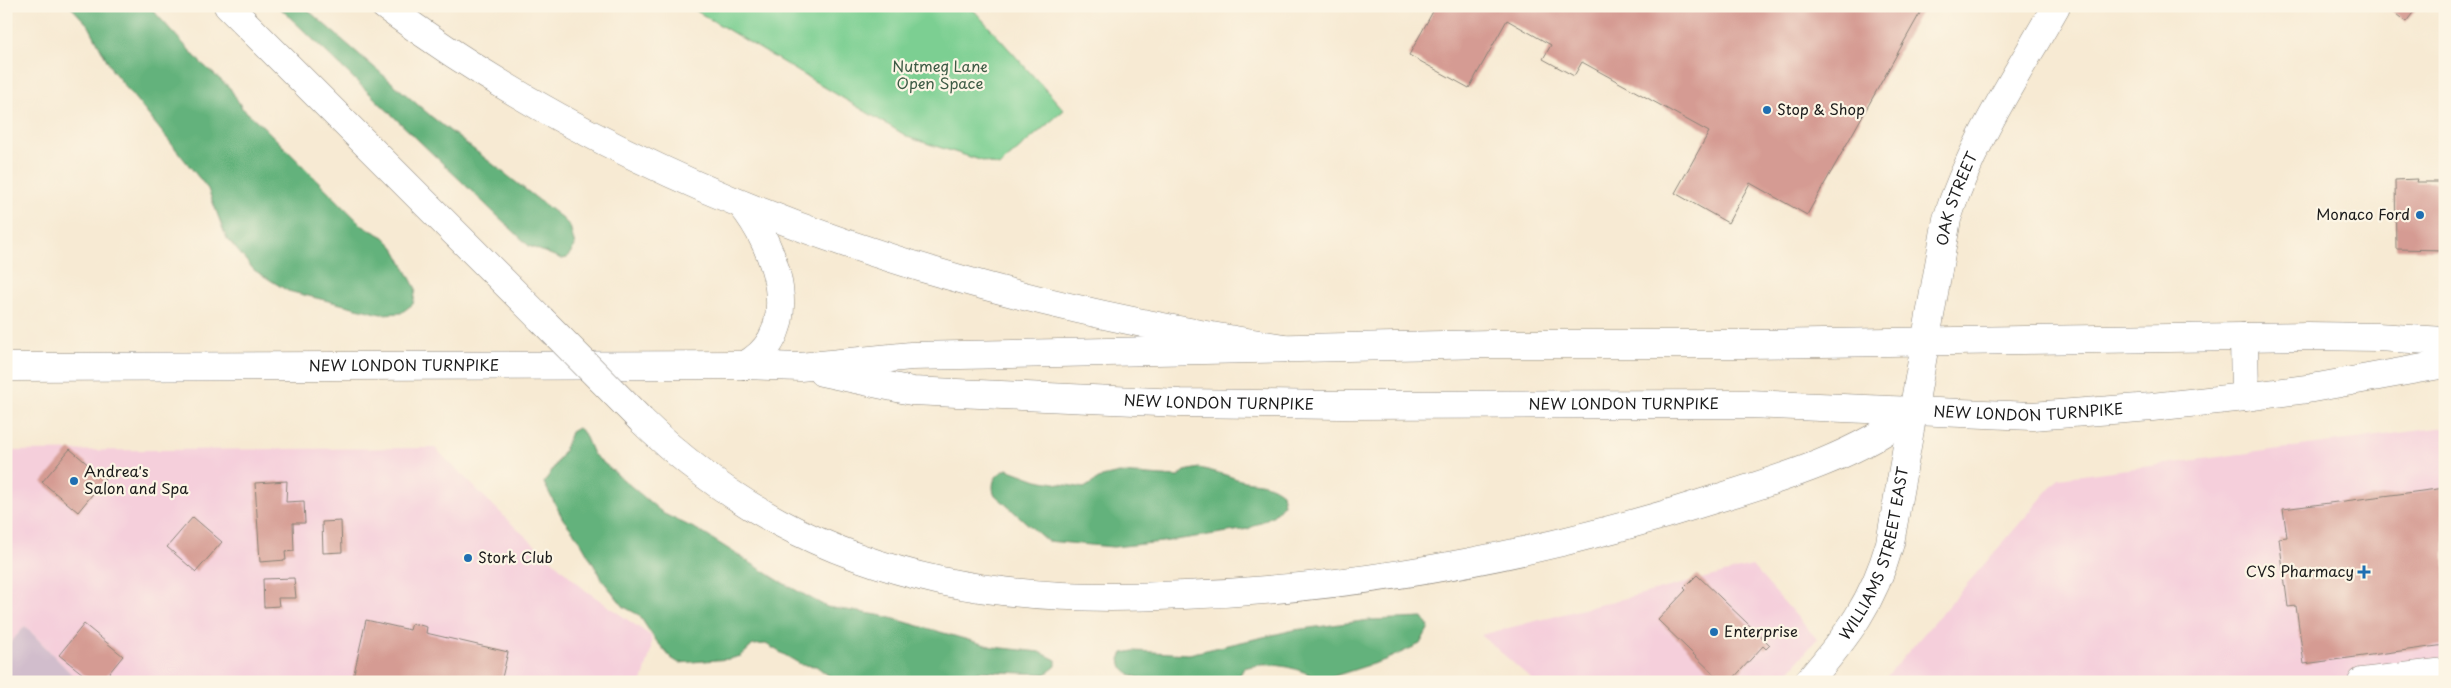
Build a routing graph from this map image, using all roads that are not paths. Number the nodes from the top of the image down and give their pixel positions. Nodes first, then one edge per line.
1 (228, 6) edge
2 (385, 6) edge
3 (2056, 6) edge
4 (741, 204) junction
5 (2244, 337) junction
6 (2445, 341) edge
7 (1925, 342) junction
8 (1284, 348) junction
9 (2445, 364) edge
10 (745, 365) junction
11 (6, 366) edge
12 (800, 368) junction
13 (2245, 397) junction
14 (1913, 412) junction
15 (2445, 672) edge
16 (1808, 682) edge
17 (2362, 682) edge

1 - 14 main road, bridge
2 - 4 main road
3 - 7 main road, OAK STREET
4 - 8 main road
4 - 10 main road
5 - 6 main road, NEW LONDON TURNPIKE
5 - 7 main road, NEW LONDON TURNPIKE
5 - 13 main road
7 - 8 main road, NEW LONDON TURNPIKE
7 - 14 main road, OAK STREET
8 - 12 main road, NEW LONDON TURNPIKE
9 - 13 main road, NEW LONDON TURNPIKE
10 - 11 main road, NEW LONDON TURNPIKE
10 - 12 main road, NEW LONDON TURNPIKE
12 - 14 main road, NEW LONDON TURNPIKE
13 - 14 main road, NEW LONDON TURNPIKE
14 - 16 main road, WILLIAMS STREET EAST
15 - 17 main road

